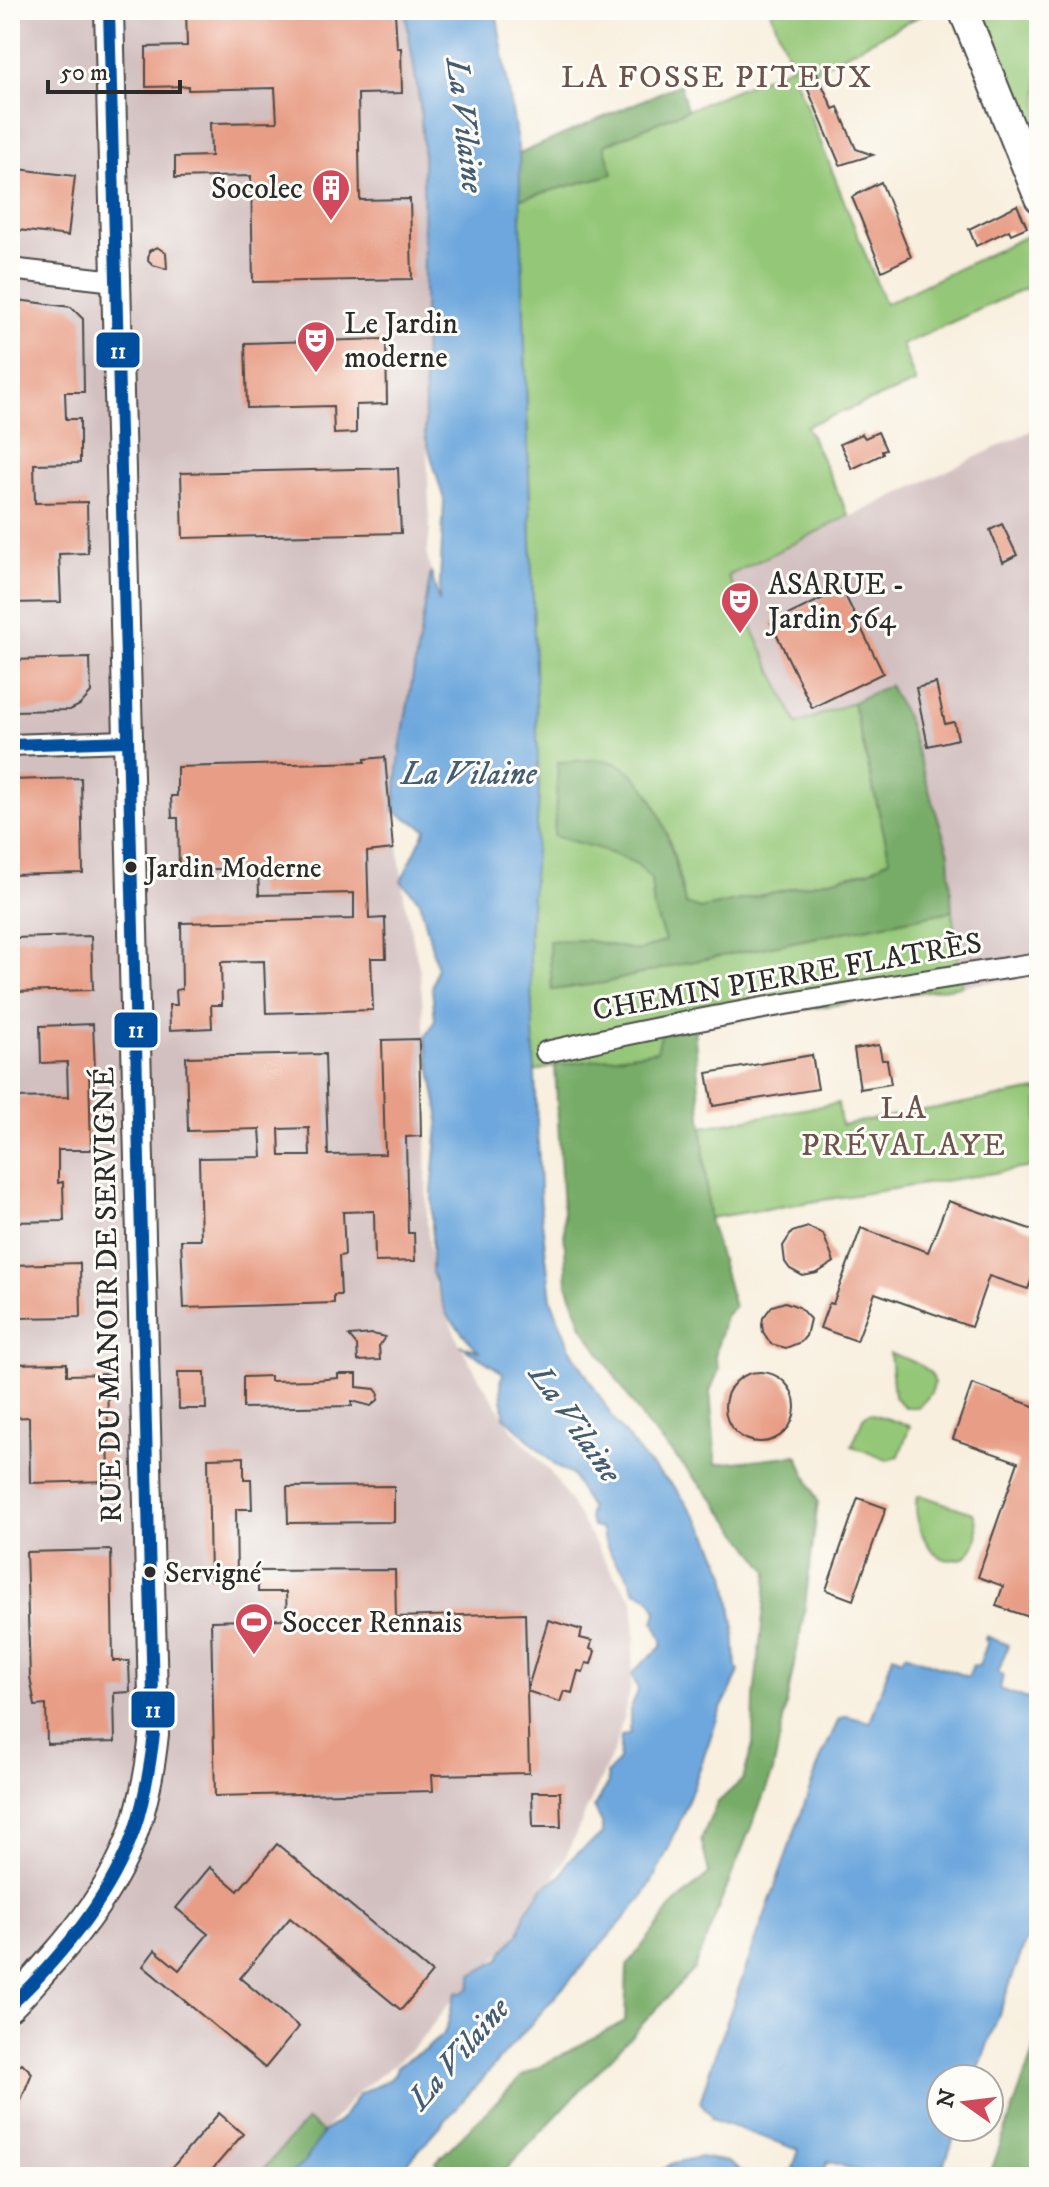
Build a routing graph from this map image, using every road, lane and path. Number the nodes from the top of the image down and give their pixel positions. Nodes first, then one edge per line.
1 (109, 10) edge
2 (963, 10) edge
3 (1039, 198) edge
4 (10, 269) edge
5 (115, 281) junction
6 (126, 741) junction
7 (10, 745) edge
8 (1039, 963) edge
9 (546, 1052) dead end
10 (10, 2006) edge

1 - 5 street, RUE DU MANOIR DE SERVIGNÉ
2 - 3 street
4 - 5 street
5 - 6 street, RUE DU MANOIR DE SERVIGNÉ
6 - 7 street
6 - 10 street, RUE DU MANOIR DE SERVIGNÉ
8 - 9 street, CHEMIN PIERRE FLATRÈS

